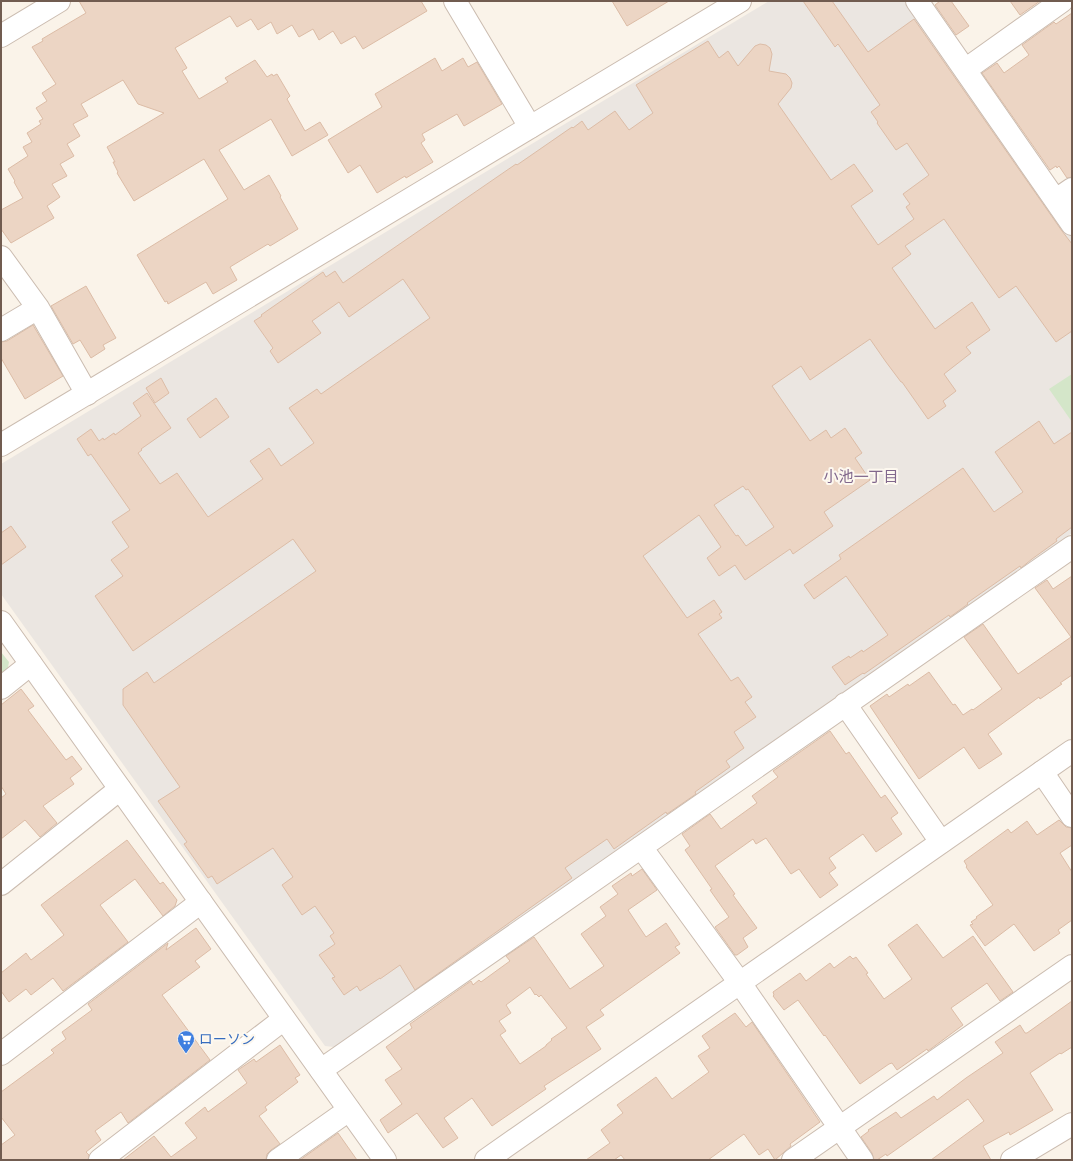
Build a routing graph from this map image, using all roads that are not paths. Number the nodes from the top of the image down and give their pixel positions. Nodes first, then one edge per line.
1 (59, 1) edge
2 (455, 1) edge
3 (740, 1) edge
4 (917, 1) edge
5 (1062, 1) edge
6 (1, 36) edge
7 (965, 70) junction
8 (530, 127) junction
9 (1064, 194) edge
10 (1072, 224) edge
11 (1, 257) edge
12 (38, 308) junction
13 (1, 330) edge
14 (87, 394) junction
15 (1, 445) edge
16 (1072, 546) edge
17 (1, 622) edge
18 (31, 664) junction
19 (1, 688) edge
20 (845, 704) junction
21 (1072, 751) edge
22 (1042, 772) junction
23 (120, 789) junction
24 (1072, 816) edge
25 (941, 842) junction
26 (641, 847) junction
27 (1, 884) edge
28 (201, 902) junction
29 (1072, 966) edge
30 (740, 983) junction
31 (284, 1019) junction
32 (1, 1054) edge
33 (321, 1070) junction
34 (349, 1110) junction
35 (1072, 1124) edge
36 (840, 1128) junction
37 (100, 1160) edge
38 (278, 1160) edge
39 (385, 1160) edge
40 (486, 1160) edge
41 (793, 1160) edge
42 (862, 1160) edge
43 (1012, 1160) edge

1 - 6 street
2 - 8 street
3 - 8 street
4 - 7 street
5 - 7 street
7 - 9 street
8 - 14 street
9 - 10 street
11 - 12 street
12 - 13 street
12 - 14 street
14 - 15 street
16 - 20 street
17 - 18 street
18 - 19 street
18 - 23 street
20 - 25 street
20 - 26 street
21 - 22 street
22 - 24 street
22 - 25 street
23 - 27 street
23 - 28 street
25 - 30 street
26 - 30 street
26 - 33 street
28 - 31 street
28 - 32 street
29 - 36 street
30 - 36 street
30 - 40 street
31 - 33 street
31 - 37 street
33 - 34 street
34 - 38 street
34 - 39 street
35 - 43 street
36 - 41 street
36 - 42 street

